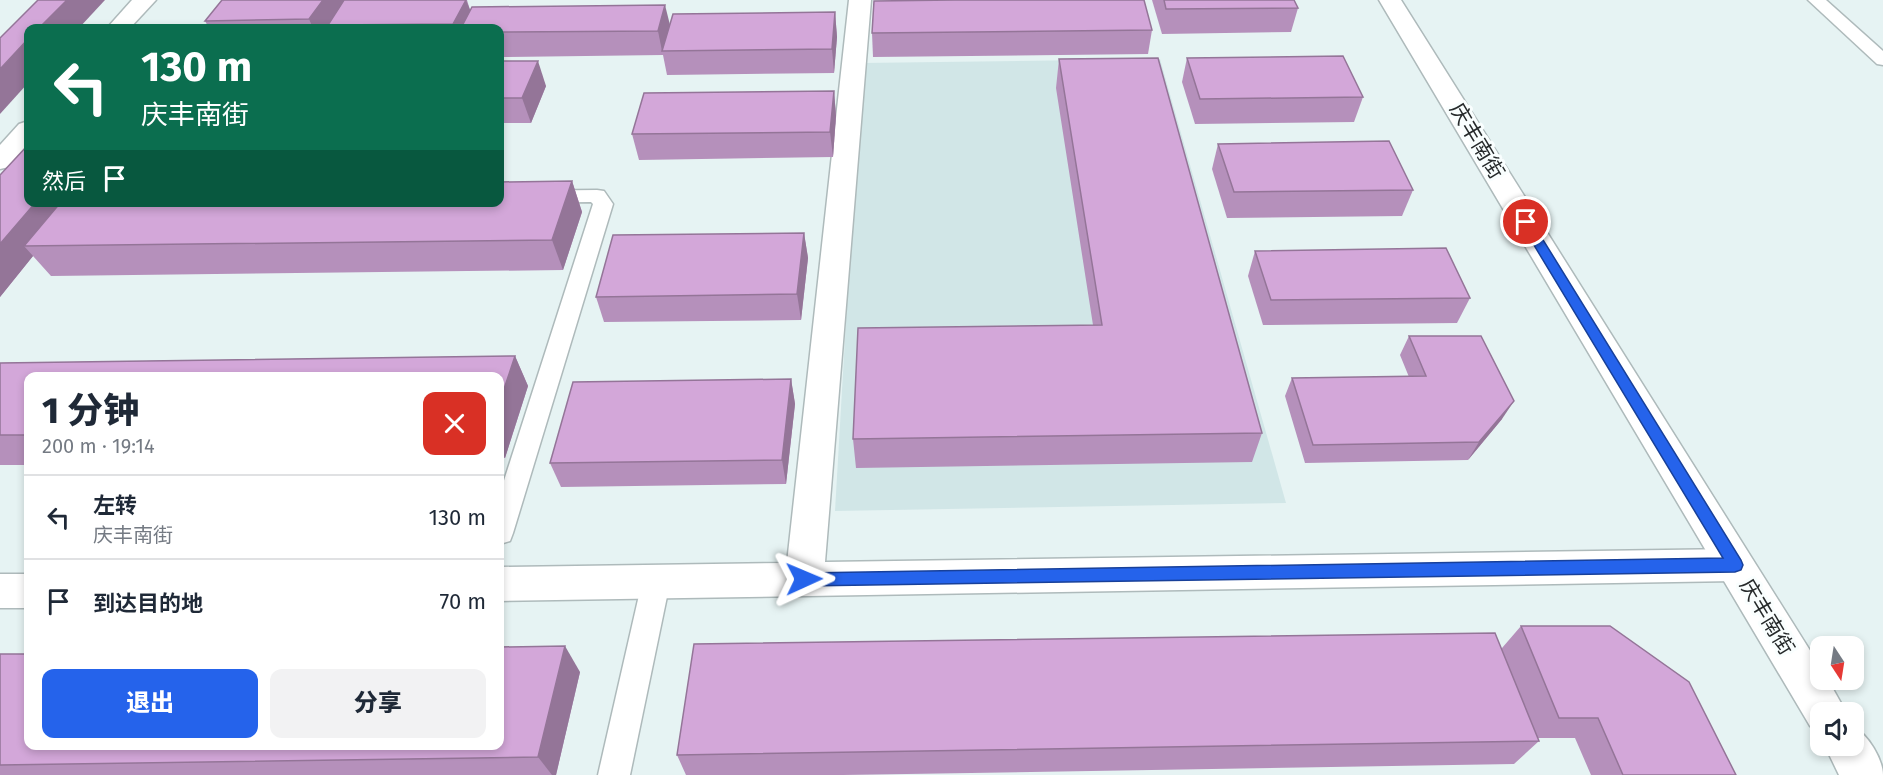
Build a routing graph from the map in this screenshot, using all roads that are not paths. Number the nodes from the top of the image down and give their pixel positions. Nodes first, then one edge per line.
1 (145, 0) edge
2 (860, 0) edge
3 (1390, 0) edge
4 (1816, 0) edge
5 (122, 24) edge
6 (1883, 60) edge
7 (24, 134) edge
8 (0, 161) edge
9 (504, 196) edge
10 (504, 520) edge
11 (1735, 565) junction
12 (804, 579) junction
13 (656, 582) junction
14 (504, 584) edge
15 (0, 591) edge
16 (24, 591) edge
17 (1819, 702) edge
18 (1852, 756) edge
19 (614, 775) edge
20 (1864, 775) edge

1 - 5 street
2 - 12 street
3 - 11 street, 庆丰南街
4 - 6 lane
7 - 8 street
9 - 10 lane
11 - 12 street
11 - 17 street, 庆丰南街
12 - 13 street
13 - 14 street
13 - 19 lane
15 - 16 street
18 - 20 street

